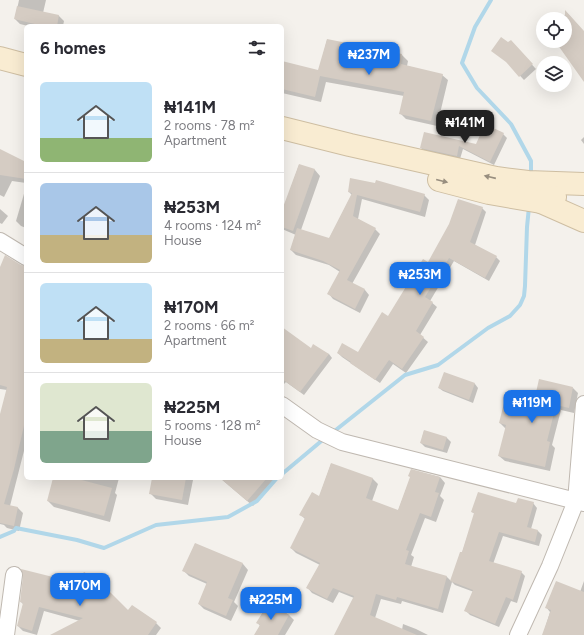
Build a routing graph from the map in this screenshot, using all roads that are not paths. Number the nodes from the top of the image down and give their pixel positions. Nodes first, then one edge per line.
1 (0, 58) edge
2 (24, 64) edge
3 (0, 72) edge
4 (24, 78) edge
5 (284, 128) edge
6 (284, 142) edge
7 (584, 185) edge
8 (534, 193) junction
9 (584, 221) edge
10 (0, 241) edge
11 (24, 255) edge
12 (584, 404) edge
13 (284, 406) edge
14 (580, 502) edge
15 (14, 575) dead end
16 (6, 635) edge
17 (518, 635) edge

1 - 2 street
3 - 4 street
8 -> 5 street
6 -> 8 street
7 - 8 street
8 - 9 street
10 - 11 street
12 - 14 street
13 - 14 street
14 - 17 street
15 - 16 street

